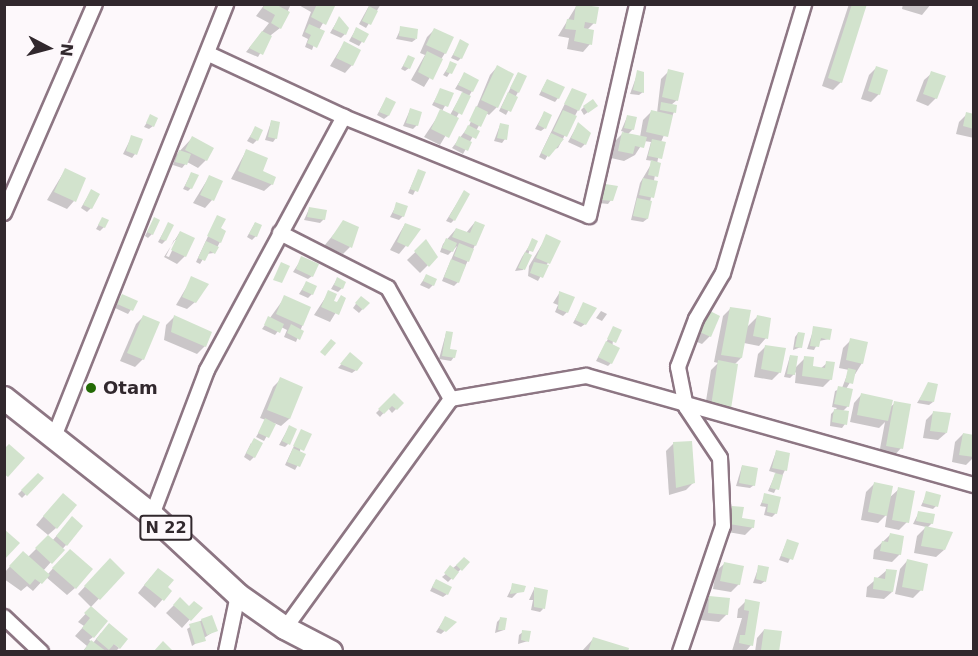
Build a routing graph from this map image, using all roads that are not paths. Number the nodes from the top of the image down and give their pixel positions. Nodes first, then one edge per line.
1 (95, 4) edge
2 (226, 4) edge
3 (636, 4) edge
4 (804, 4) edge
5 (209, 54) junction
6 (344, 117) junction
7 (4, 213) edge
8 (280, 232) junction
9 (4, 398) edge
10 (451, 399) junction
11 (686, 407) junction
12 (54, 437) junction
13 (974, 485) edge
14 (152, 514) junction
15 (238, 595) junction
16 (4, 617) edge
17 (285, 628) junction
18 (40, 651) edge
19 (226, 651) edge
20 (312, 651) edge
21 (331, 651) edge
22 (680, 651) edge

1 - 7 street
2 - 5 street
3 - 6 street
4 - 11 street
5 - 6 street
5 - 12 street
6 - 8 street
8 - 10 street
8 - 14 street
9 - 12 main road, N 22 / N 22
10 - 11 street
10 - 17 street
11 - 13 street
11 - 22 street
12 - 14 main road, N 22 / N 22
14 - 15 main road, N 22 / N 22
15 - 17 main road, N 22 / N 22
15 - 19 street
16 - 18 street
17 - 20 street
17 - 21 main road, N 22 / N 22

